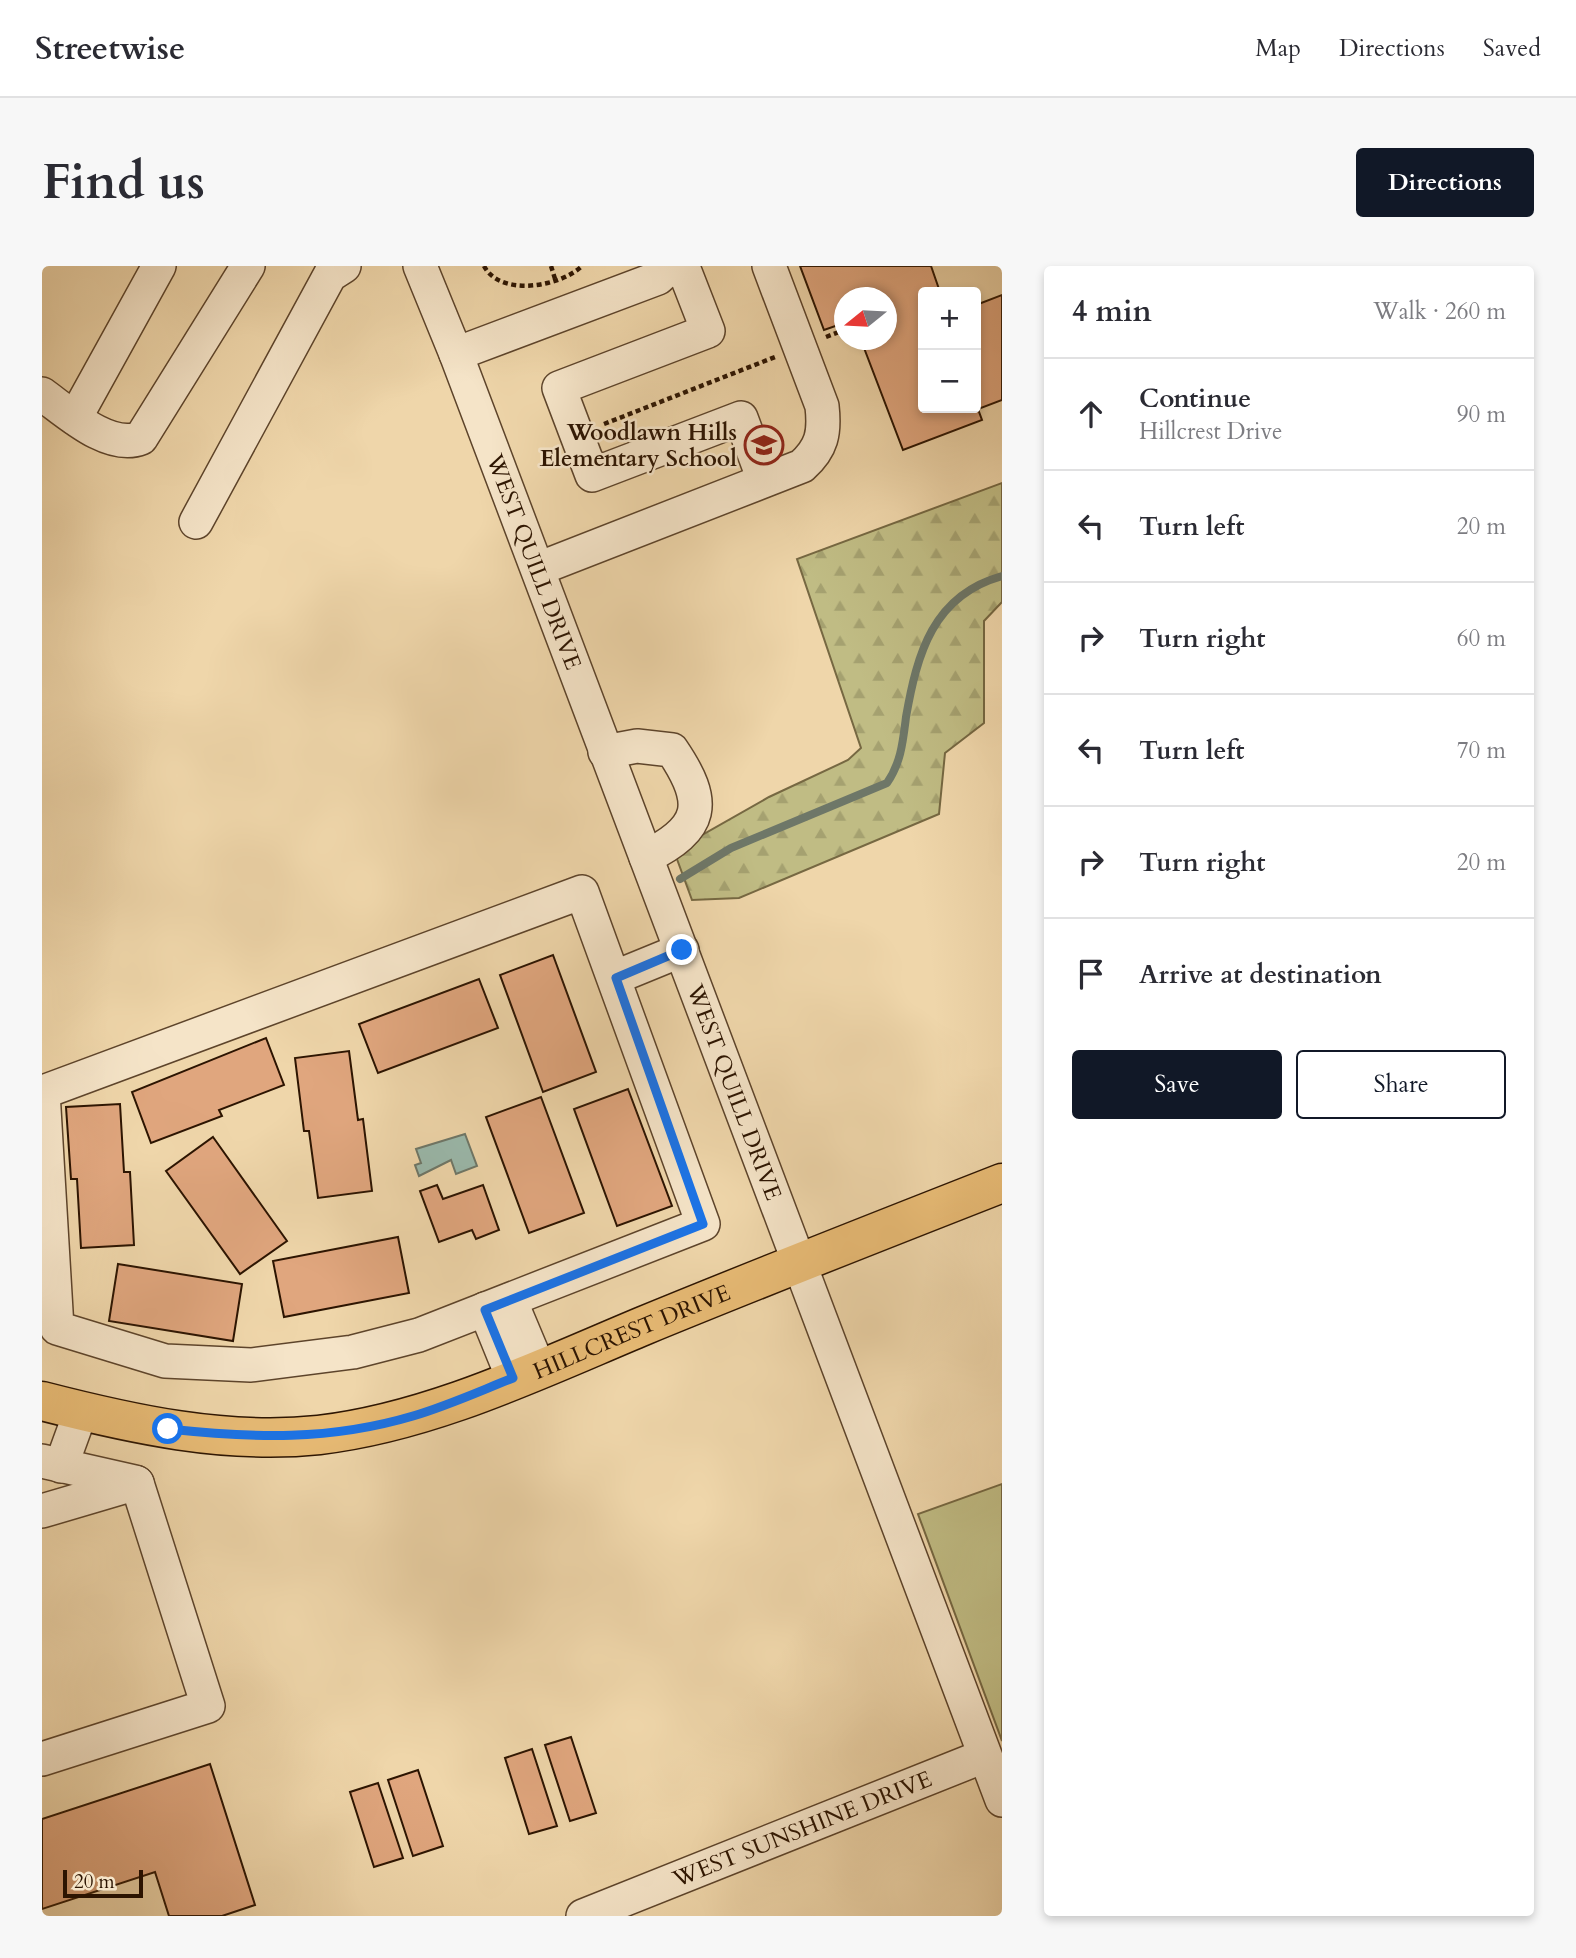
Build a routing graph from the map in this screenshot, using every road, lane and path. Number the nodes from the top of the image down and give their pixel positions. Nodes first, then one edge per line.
1 (159, 266) edge
2 (248, 266) edge
3 (344, 266) edge
4 (420, 266) edge
5 (484, 266) edge
6 (582, 266) edge
7 (769, 266) edge
8 (670, 267) edge
9 (834, 334) edge
10 (800, 347) junction
11 (456, 354) junction
12 (42, 394) edge
13 (75, 418) junction
14 (577, 434) junction
15 (764, 480) junction
16 (196, 522) dead end
17 (538, 569) junction
18 (605, 752) junction
19 (646, 857) junction
20 (682, 950) junction
21 (616, 978) junction
22 (1002, 1183) edge
23 (800, 1261) junction
24 (498, 1305) junction
25 (526, 1374) junction
26 (42, 1401) edge
27 (81, 1411) junction
28 (52, 1464) edge
29 (138, 1483) junction
30 (42, 1511) edge
31 (985, 1756) junction
32 (42, 1759) edge
33 (1002, 1800) edge
34 (583, 1916) edge

1 - 13 street
2 - 13 street
3 - 16 street
4 - 11 street, WEST QUILL DRIVE
5 - 6 path
7 - 10 street
8 - 11 street
8 - 14 street
9 - 10 path
10 - 14 path
10 - 15 street
11 - 17 street, WEST QUILL DRIVE
12 - 13 street
14 - 15 street
15 - 17 street
17 - 18 street, WEST QUILL DRIVE
18 - 19 street, WEST QUILL DRIVE
18 - 19 street
19 - 20 street, WEST QUILL DRIVE
20 - 21 street
20 - 23 street, WEST QUILL DRIVE
21 - 24 street
21 - 24 street
22 - 23 main road, HILLCREST DRIVE
23 - 25 main road, HILLCREST DRIVE
23 - 31 street, WEST QUILL DRIVE
24 - 25 street
25 - 27 main road, HILLCREST DRIVE
26 - 27 main road, HILLCREST DRIVE
27 - 28 street
28 - 29 street
29 - 30 street
29 - 32 street
31 - 33 street, WEST QUILL DRIVE
31 - 34 street, WEST SUNSHINE DRIVE

